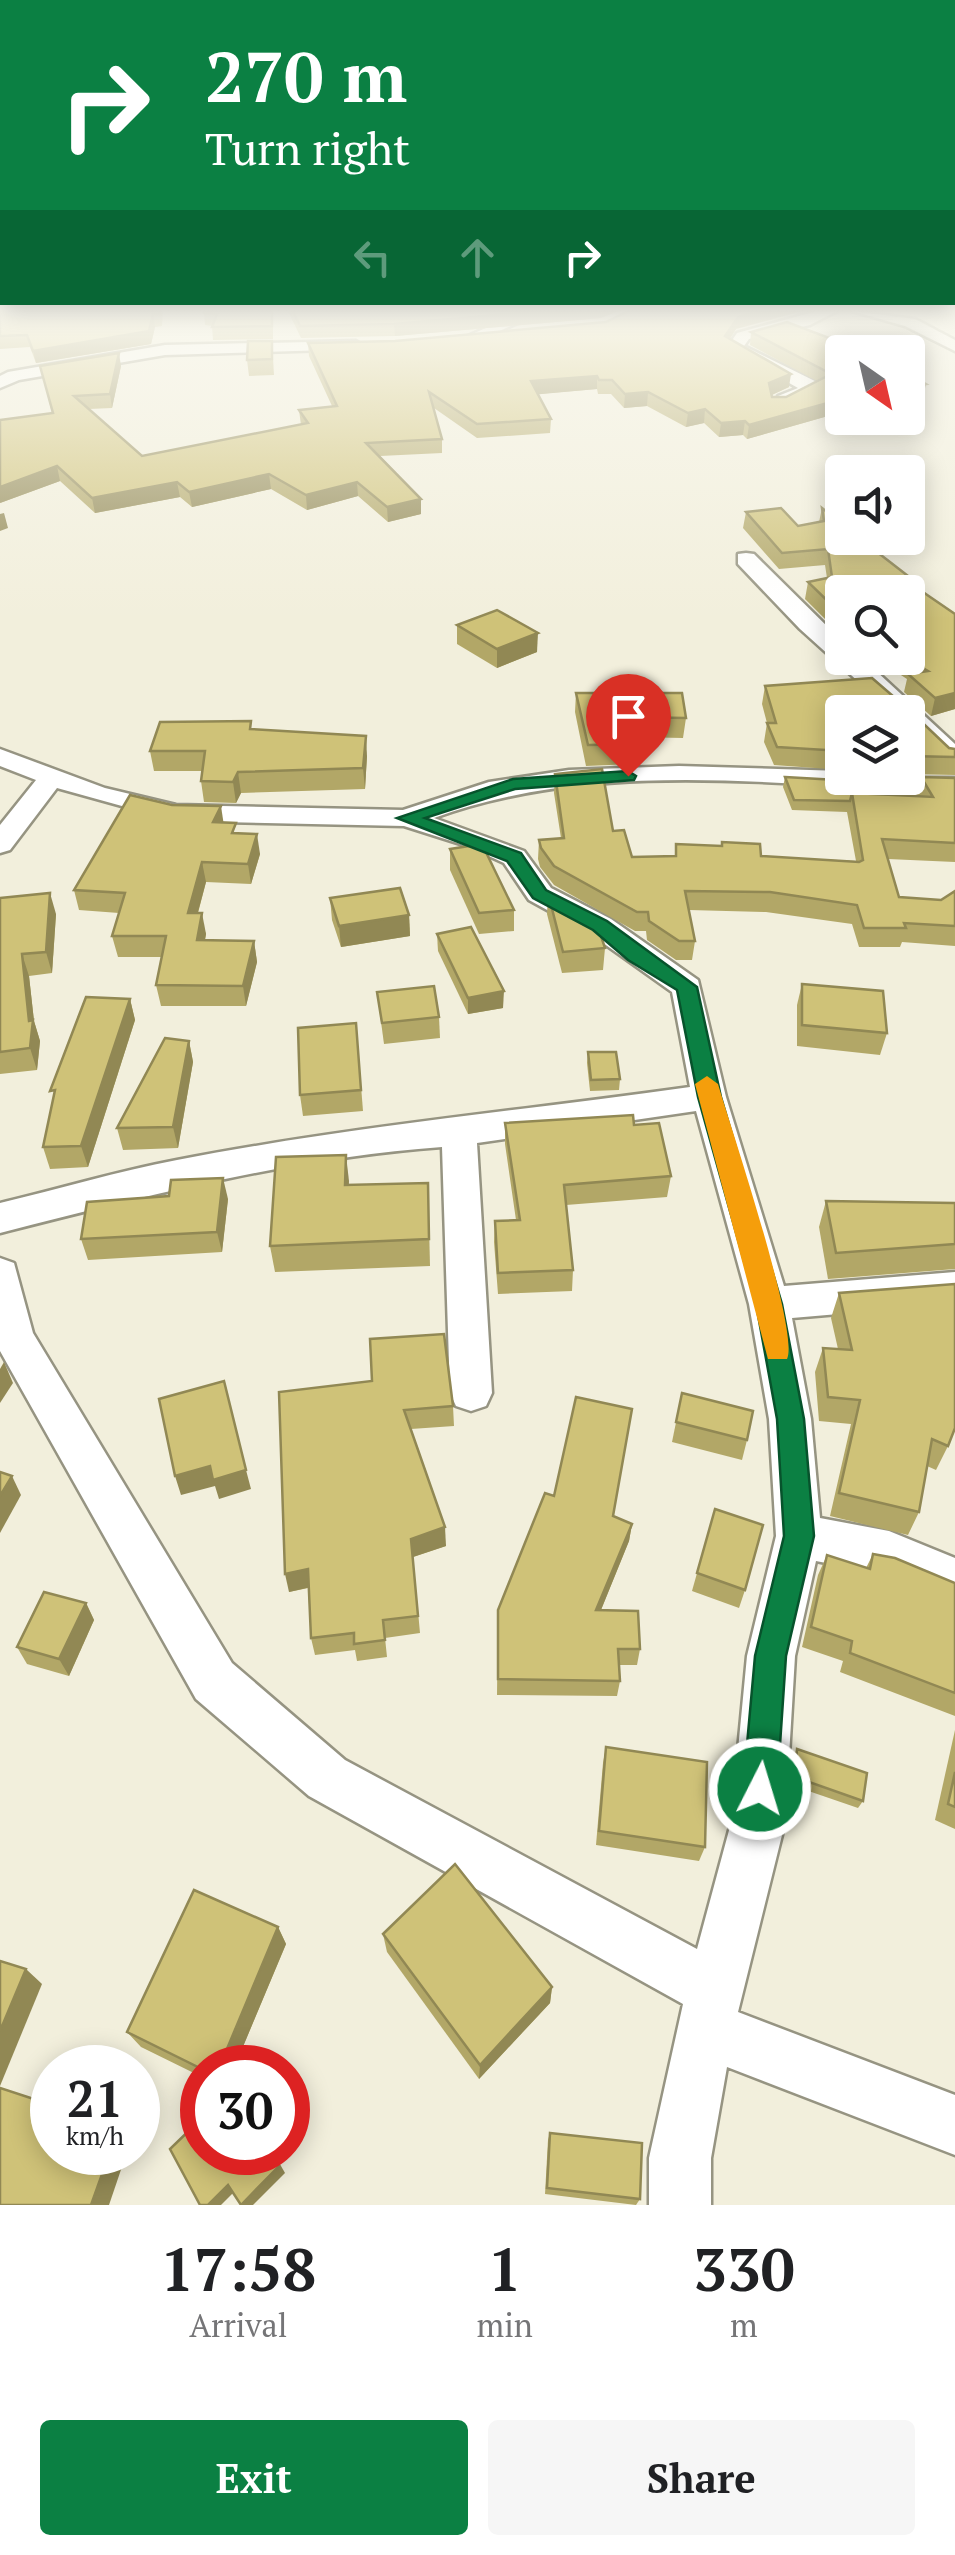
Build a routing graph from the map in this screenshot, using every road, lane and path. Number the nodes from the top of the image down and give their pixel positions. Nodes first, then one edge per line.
1 (746, 559) dead end
2 (825, 638) edge
3 (867, 675) edge
4 (0, 757) edge
5 (955, 758) edge
6 (52, 777) junction
7 (955, 786) edge
8 (406, 818) junction
9 (0, 844) edge
10 (709, 1097) junction
11 (460, 1133) junction
12 (0, 1218) edge
13 (0, 1274) edge
14 (955, 1288) edge
15 (769, 1304) junction
16 (471, 1393) dead end
17 (799, 1536) junction
18 (955, 1582) edge
19 (709, 2008) junction
20 (955, 2126) edge
21 (680, 2205) edge

1 - 2 street
3 - 5 street
4 - 6 street
6 - 8 street
6 - 9 street
7 - 8 street
8 - 10 street
10 - 11 street
10 - 15 street
11 - 12 street
11 - 16 street
13 - 19 street
14 - 15 street
15 - 17 street
17 - 18 street
17 - 19 street
19 - 20 street
19 - 21 street

